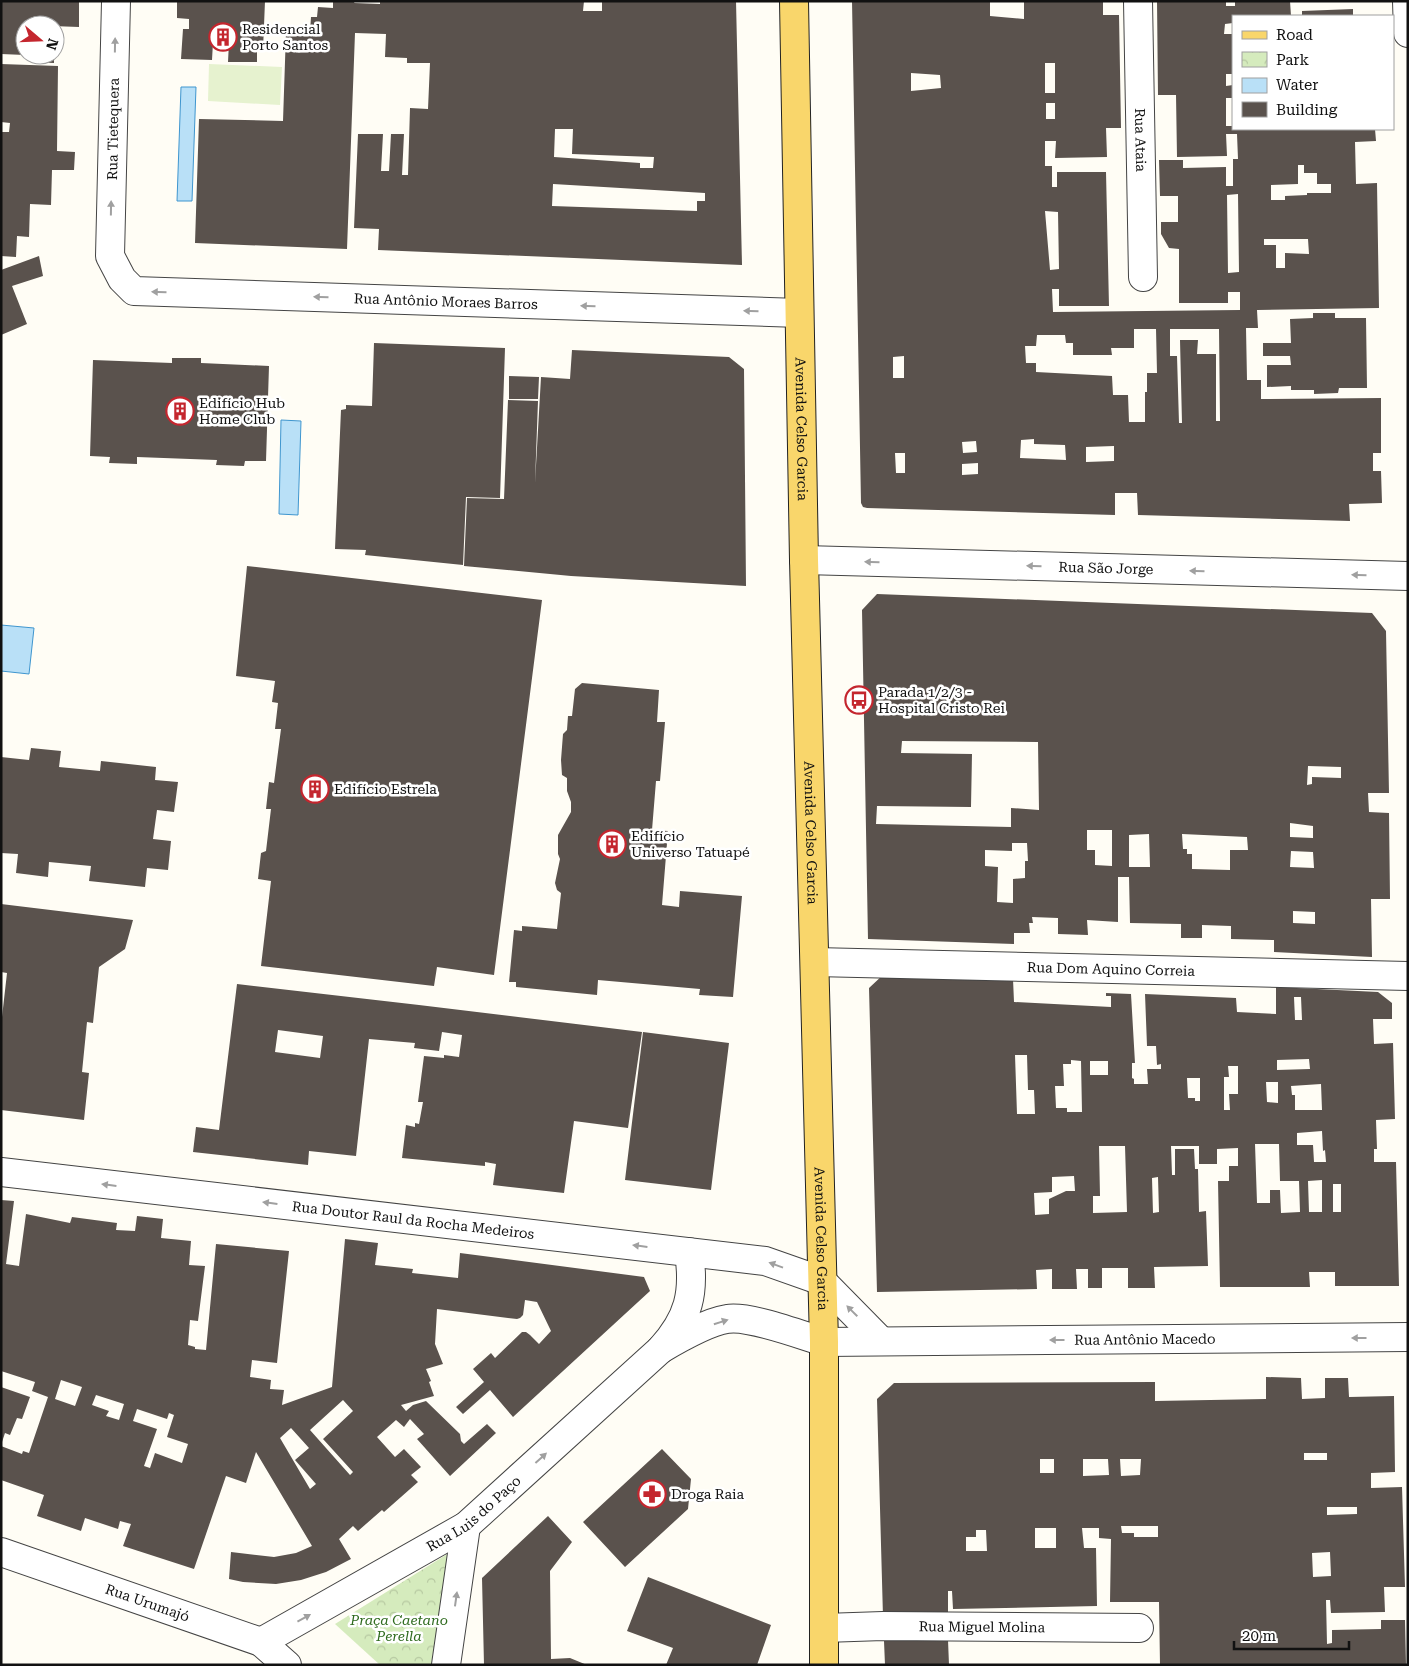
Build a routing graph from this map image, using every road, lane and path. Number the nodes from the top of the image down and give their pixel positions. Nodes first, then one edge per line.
1 (116, 1) edge
2 (794, 1) edge
3 (1138, 1) edge
4 (1407, 1) edge
5 (1408, 33) edge
6 (110, 256) joint
7 (1143, 277) dead end
8 (800, 313) junction
9 (804, 560) junction
10 (1408, 576) edge
11 (815, 962) junction
12 (1408, 976) edge
13 (1, 1172) edge
14 (689, 1252) junction
15 (822, 1281) junction
16 (1408, 1337) edge
17 (881, 1341) junction
18 (824, 1342) junction
19 (661, 1349) junction
20 (466, 1526) junction
21 (1, 1552) edge
22 (824, 1628) junction
23 (1139, 1628) dead end
24 (261, 1642) junction
25 (287, 1665) edge
26 (446, 1665) edge
27 (824, 1665) edge

6 -> 1 street, Rua Tietequera
2 - 8 main road, Avenida Celso Garcia
3 - 7 street, Rua Ataia
4 - 5 street
8 -> 6 street, Rua Antônio Moraes Barros
8 - 9 main road, Avenida Celso Garcia
10 -> 9 street, Rua São Jorge
9 - 11 main road, Avenida Celso Garcia
11 - 12 street, Rua Dom Aquino Correia
11 - 15 main road, Avenida Celso Garcia
14 -> 13 street, Rua Doutor Raul da Rocha Medeiros
15 -> 14 street, Rua Doutor Raul da Rocha Medeiros
14 - 19 street, Rua Luis do Paço
17 -> 15 street
15 - 18 main road, Avenida Celso Garcia
16 -> 17 street, Rua Antônio Macedo
17 - 18 street, Rua Antônio Macedo
19 -> 18 street, Rua Luis do Paço
18 - 22 main road, Avenida Celso Garcia
20 -> 19 street, Rua Luis do Paço
24 -> 20 street, Rua Luis do Paço
26 -> 20 street
21 - 24 street, Rua Urumajó
22 - 23 street, Rua Miguel Molina
22 - 27 main road, Avenida Celso Garcia
24 - 25 street, Rua Urumajó

